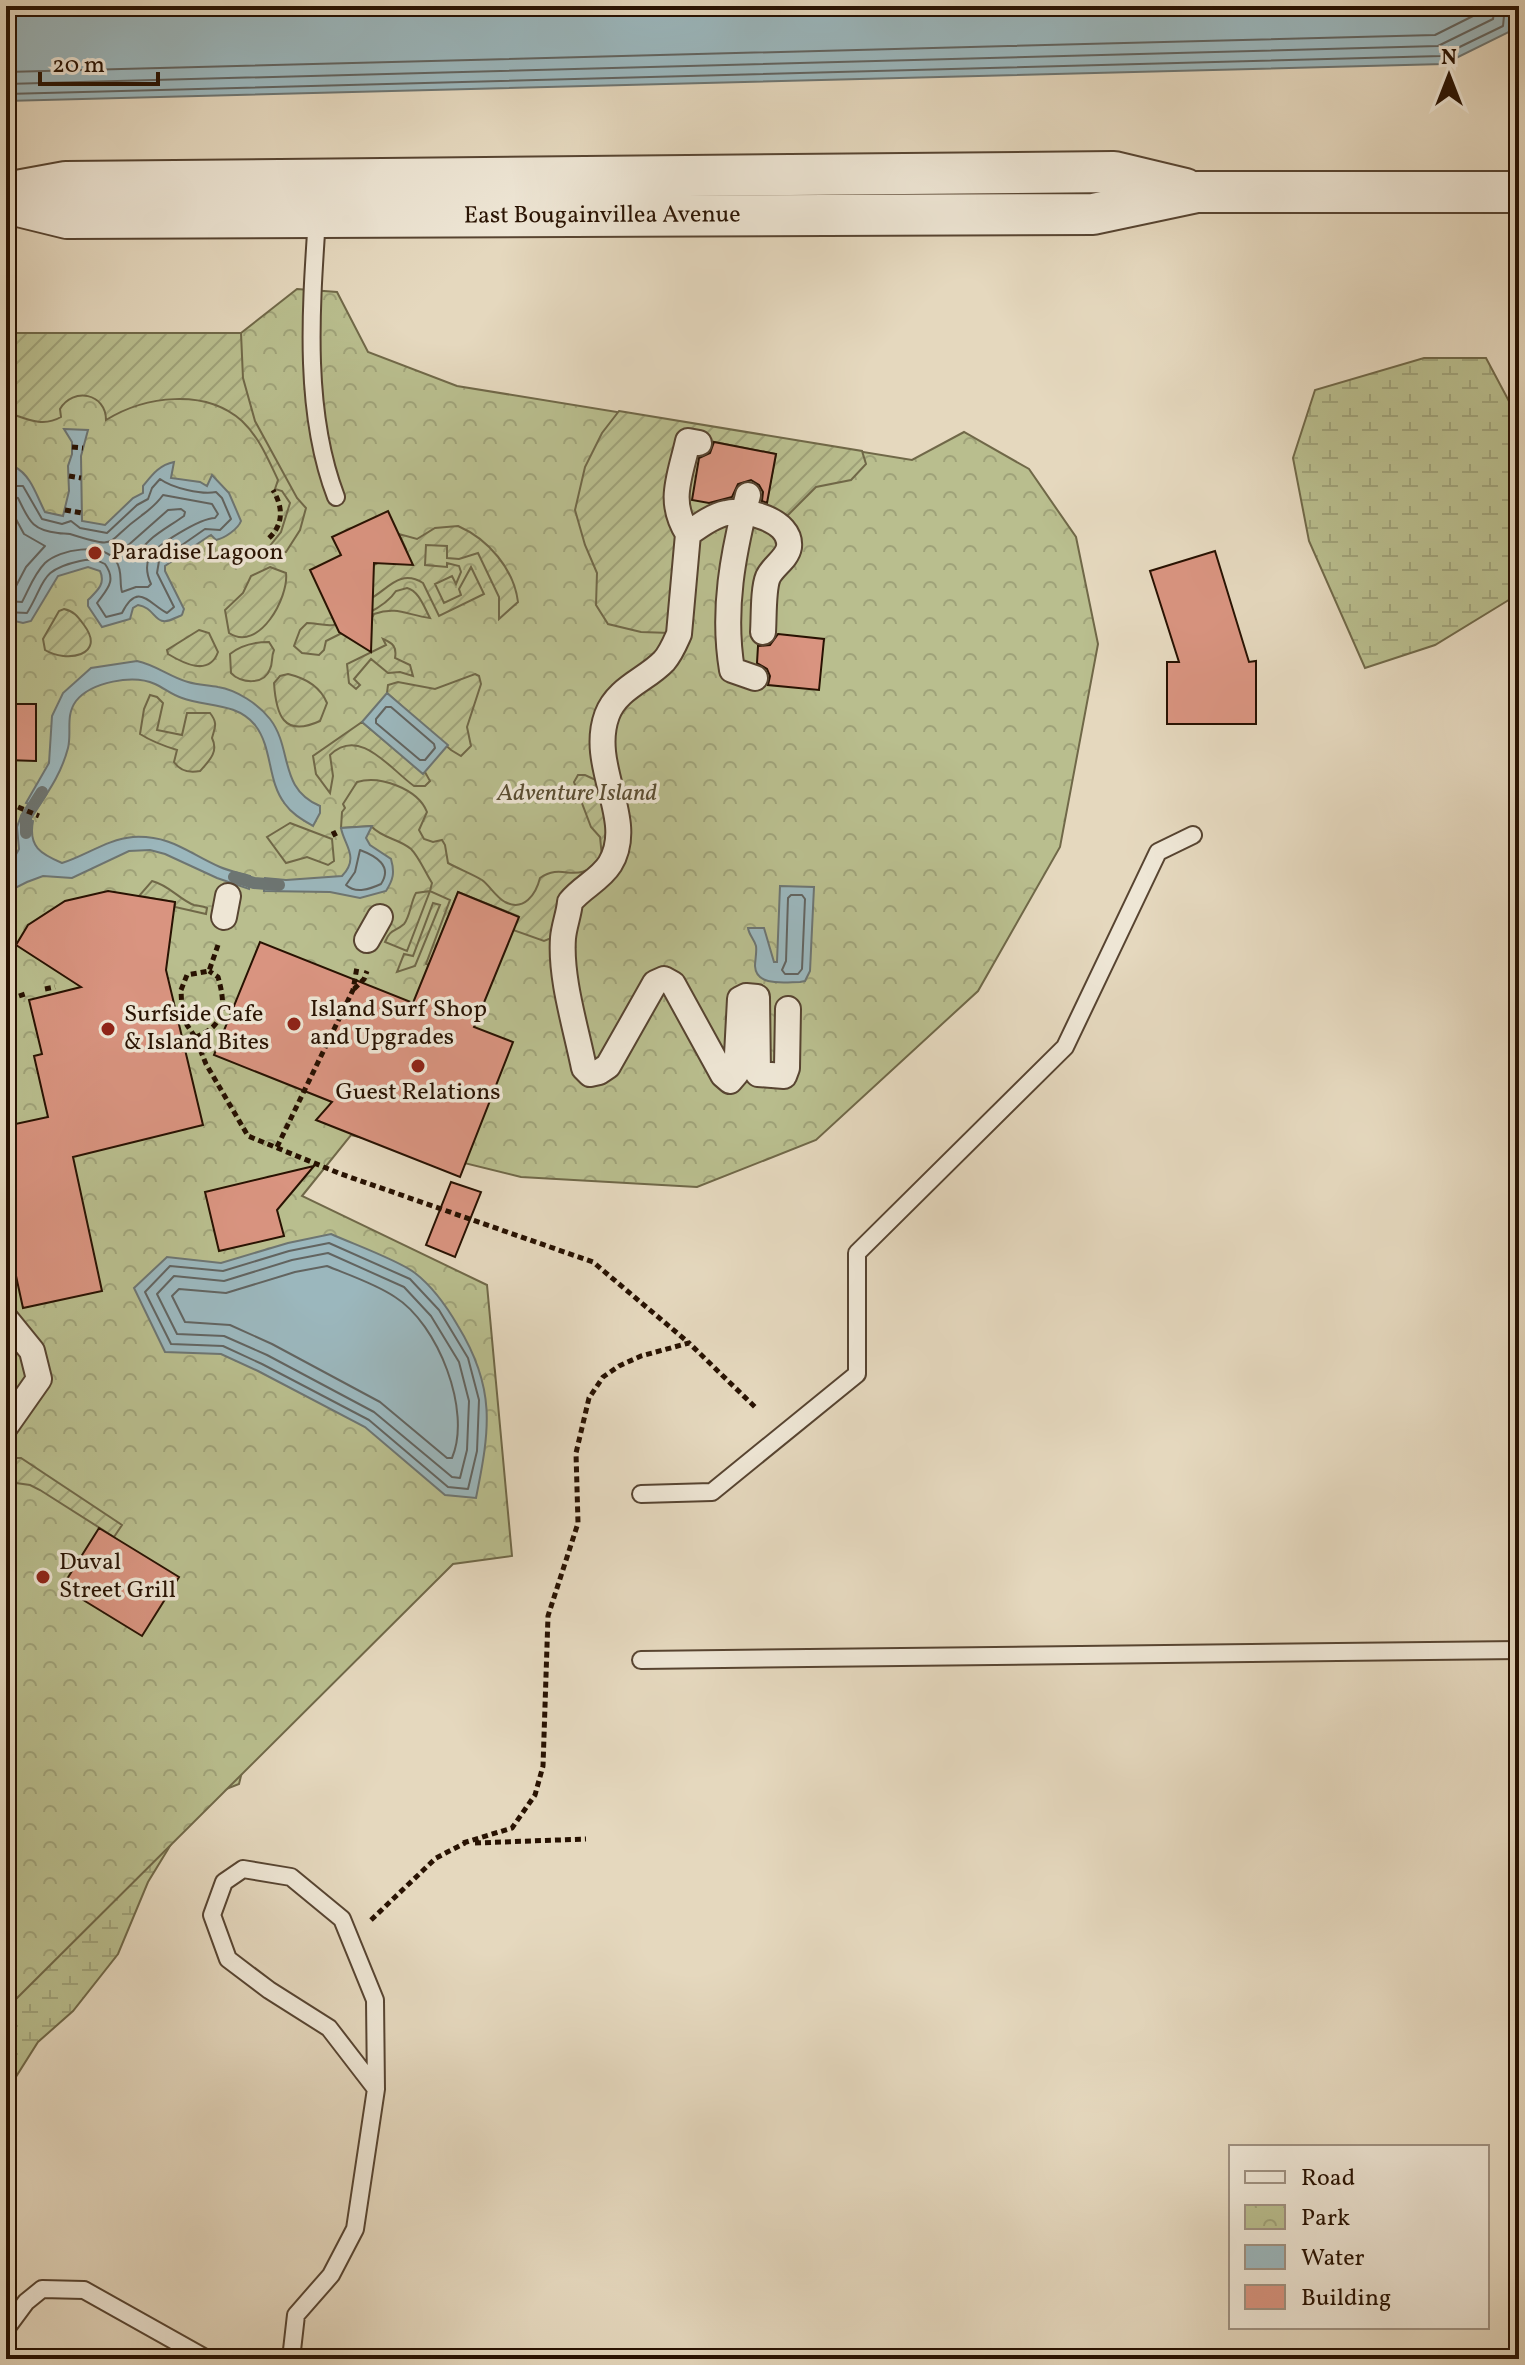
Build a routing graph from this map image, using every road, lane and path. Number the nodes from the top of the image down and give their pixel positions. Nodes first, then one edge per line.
1 (1197, 192) junction
2 (1519, 192) edge
3 (6, 193) edge
4 (6, 203) edge
5 (317, 217) junction
6 (699, 443) dead end
7 (72, 447) dead end
8 (83, 448) dead end
9 (69, 476) dead end
10 (81, 478) dead end
11 (273, 490) dead end
12 (336, 497) dead end
13 (745, 504) junction
14 (65, 510) dead end
15 (82, 513) dead end
16 (688, 534) junction
17 (269, 538) dead end
18 (763, 632) dead end
19 (755, 678) dead end
20 (18, 807) dead end
21 (39, 816) dead end
22 (1193, 835) dead end
23 (216, 952) dead end
24 (209, 971) junction
25 (354, 975) dead end
26 (364, 979) dead end
27 (55, 987) dead end
28 (45, 989) dead end
29 (353, 990) junction
30 (28, 993) dead end
31 (19, 996) dead end
32 (788, 1009) dead end
33 (195, 1037) junction
34 (277, 1148) junction
35 (6, 1319) edge
36 (689, 1343) junction
37 (755, 1407) dead end
38 (6, 1426) edge
39 (641, 1494) dead end
40 (1519, 1650) edge
41 (641, 1660) dead end
42 (586, 1839) dead end
43 (463, 1843) junction
44 (351, 1941) junction
45 (376, 2089) junction
46 (6, 2329) edge
47 (207, 2359) edge
48 (291, 2359) edge

1 - 2 street, East Bougainvillea Avenue
1 - 3 street, East Bougainvillea Avenue
1 - 5 street, East Bougainvillea Avenue
4 - 5 street, East Bougainvillea Avenue
5 - 12 lane
6 - 16 street
7 - 8 path
9 - 10 path
11 - 17 path
13 - 16 street
13 - 18 street
13 - 19 street
14 - 15 path
16 - 32 street
20 - 21 path
22 - 39 lane
23 - 24 path
24 - 33 path
24 - 33 path
25 - 29 path
26 - 29 path
27 - 28 path
29 - 34 path
30 - 31 path
33 - 34 path
34 - 36 path
35 - 38 street
36 - 37 path
36 - 43 path
40 - 41 lane
42 - 43 path
43 - 44 path
44 - 45 lane
44 - 45 lane
45 - 48 lane
46 - 47 lane

